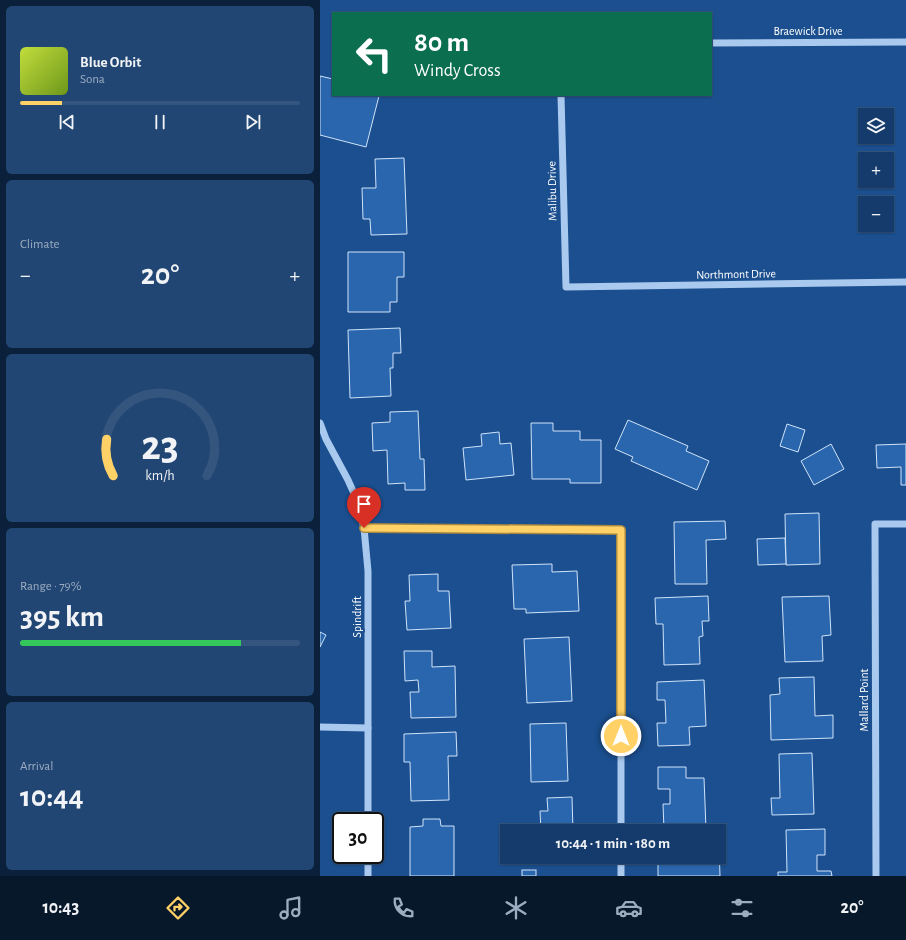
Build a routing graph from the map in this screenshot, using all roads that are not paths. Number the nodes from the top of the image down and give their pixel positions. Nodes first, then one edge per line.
1 (906, 42) edge
2 (712, 43) edge
3 (561, 96) edge
4 (906, 282) edge
5 (566, 287) joint
6 (320, 424) edge
7 (906, 524) edge
8 (364, 528) junction
9 (320, 727) edge
10 (368, 728) junction
11 (368, 812) edge
12 (621, 824) edge
13 (368, 864) edge
14 (621, 864) edge
15 (368, 876) edge
16 (621, 876) edge
17 (876, 876) edge

1 - 2 street, Braewick Drive
3 - 5 street, Malibu Drive
4 - 5 street, Northmont Drive
6 - 8 street, Spindrift
7 - 17 street, Mallard Point
8 - 10 street, Spindrift
8 - 12 street
9 - 10 street
10 - 11 street, Spindrift
13 - 15 street
14 - 16 street

